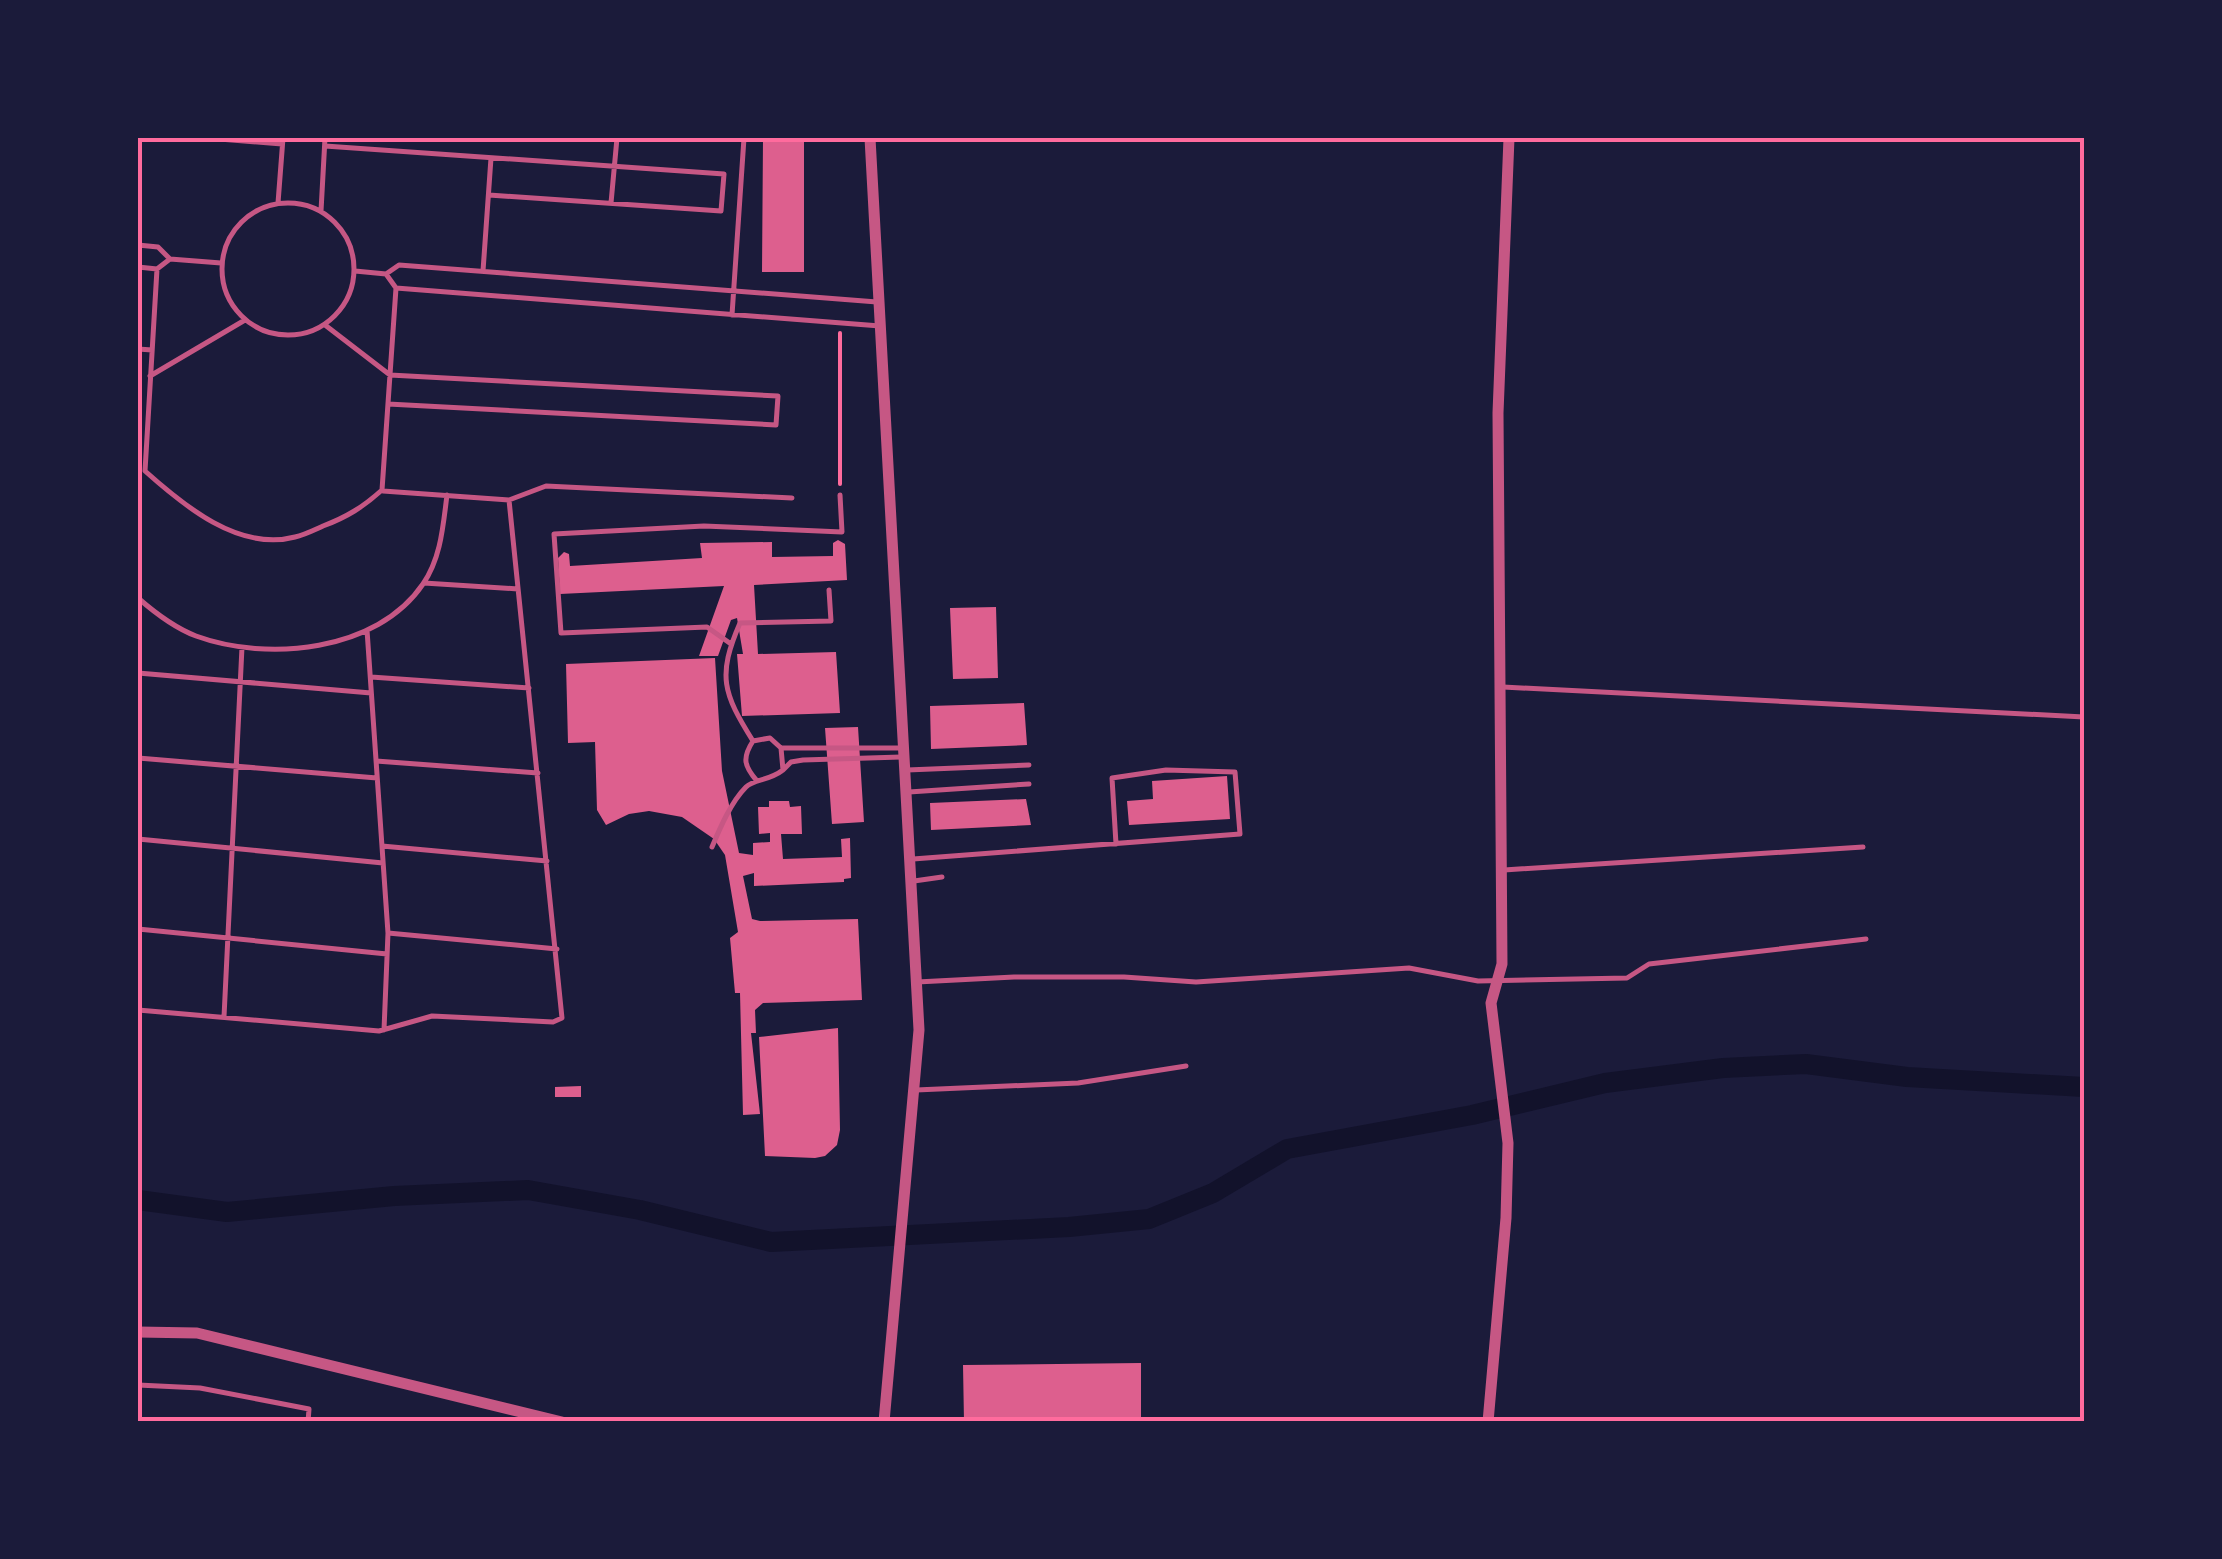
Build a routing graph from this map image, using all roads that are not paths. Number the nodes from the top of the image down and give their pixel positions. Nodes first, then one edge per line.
1 (207, 138) edge
2 (326, 138) edge
3 (617, 138) edge
4 (744, 138) edge
5 (870, 138) edge
6 (1509, 138) edge
7 (282, 141) edge
8 (325, 146) junction
9 (491, 158) junction
10 (614, 166) junction
11 (489, 194) junction
12 (278, 203) junction
13 (611, 203) junction
14 (321, 211) junction
15 (138, 245) edge
16 (170, 258) junction
17 (221, 263) junction
18 (138, 267) edge
19 (157, 268) junction
20 (355, 271) junction
21 (484, 271) junction
22 (386, 274) junction
23 (396, 288) junction
24 (734, 290) junction
25 (881, 302) junction
26 (732, 314) junction
27 (245, 320) junction
28 (325, 325) junction
29 (882, 326) junction
30 (138, 349) edge
31 (152, 350) junction
32 (150, 376) junction
33 (390, 376) junction
34 (388, 404) junction
35 (141, 471) edge
36 (382, 490) junction
37 (447, 495) junction
38 (840, 495) road end
39 (792, 498) dead end
40 (509, 500) junction
41 (424, 583) junction
42 (518, 589) junction
43 (830, 590) dead end
44 (138, 598) edge
45 (367, 630) junction
46 (730, 644) junction
47 (242, 647) junction
48 (138, 673) edge
49 (370, 678) junction
50 (241, 682) junction
51 (1500, 686) junction
52 (529, 688) junction
53 (372, 693) junction
54 (2084, 716) edge
55 (753, 740) junction
56 (781, 748) junction
57 (138, 758) edge
58 (904, 758) junction
59 (376, 762) junction
60 (1029, 765) dead end
61 (237, 766) junction
62 (783, 770) junction
63 (538, 772) junction
64 (377, 778) junction
65 (757, 780) junction
66 (1029, 784) dead end
67 (906, 792) junction
68 (138, 840) edge
69 (1116, 844) junction
70 (382, 846) junction
71 (1863, 846) dead end
72 (712, 847) dead end
73 (232, 848) junction
74 (910, 859) junction
75 (548, 861) junction
76 (383, 863) junction
77 (1501, 870) junction
78 (942, 876) dead end
79 (911, 881) junction
80 (138, 929) edge
81 (388, 934) junction
82 (228, 938) junction
83 (1866, 939) dead end
84 (557, 949) junction
85 (387, 954) junction
86 (1497, 981) junction
87 (916, 982) junction
88 (138, 1010) edge
89 (224, 1017) junction
90 (384, 1030) junction
91 (1186, 1066) dead end
92 (914, 1090) junction
93 (138, 1332) edge
94 (138, 1386) edge
95 (308, 1422) edge
96 (562, 1422) edge
97 (884, 1422) edge
98 (1488, 1422) edge

1 - 7 lane
2 - 8 lane
3 - 10 lane
4 - 24 lane
5 - 25 street
6 - 51 street
7 - 12 lane
8 - 9 lane
8 - 14 lane
9 - 10 lane
9 - 11 lane
10 - 13 lane
10 - 13 lane
11 - 13 lane
11 - 21 lane
12 - 14 lane
12 - 17 lane
14 - 20 lane
15 - 16 lane
16 - 17 lane
16 - 19 lane
17 - 27 lane
18 - 19 lane
19 - 31 lane
20 - 22 lane
20 - 28 lane
21 - 22 lane
21 - 24 lane
22 - 23 lane
23 - 26 lane
23 - 33 lane
24 - 25 lane
24 - 26 lane
25 - 29 street
26 - 29 lane
27 - 28 lane
27 - 32 lane
28 - 33 lane
29 - 58 street
30 - 31 lane
31 - 32 lane
32 - 35 lane
33 - 34 lane
33 - 34 lane
34 - 36 lane
35 - 36 lane
36 - 37 lane
37 - 40 lane
37 - 41 lane
38 - 46 lane
39 - 40 lane
40 - 42 lane
41 - 42 lane
41 - 45 lane
42 - 52 lane
43 - 46 lane
44 - 47 lane
45 - 47 lane
45 - 49 lane
46 - 55 lane
47 - 50 lane
48 - 50 lane
49 - 52 lane
49 - 53 lane
50 - 53 lane
50 - 61 lane
51 - 54 lane
51 - 77 street
52 - 63 lane
53 - 59 lane
55 - 56 lane
55 - 65 lane
56 - 58 lane
56 - 62 lane
57 - 61 lane
58 - 60 lane
58 - 62 lane
58 - 67 street
59 - 63 lane
59 - 64 lane
61 - 64 lane
61 - 73 lane
62 - 65 lane
63 - 75 lane
64 - 70 lane
65 - 72 lane
66 - 67 lane
67 - 74 street
68 - 73 lane
69 - 69 lane
69 - 74 lane
70 - 75 lane
70 - 76 lane
71 - 77 lane
73 - 76 lane
73 - 82 lane
74 - 79 street
75 - 84 lane
76 - 81 lane
77 - 86 street
78 - 79 lane
79 - 87 street
80 - 82 lane
81 - 84 lane
81 - 85 lane
82 - 85 lane
82 - 89 lane
83 - 86 lane
84 - 90 lane
85 - 90 lane
86 - 87 lane
86 - 98 street
87 - 92 street
88 - 89 lane
89 - 90 lane
91 - 92 lane
92 - 97 street
93 - 96 street
94 - 95 lane

